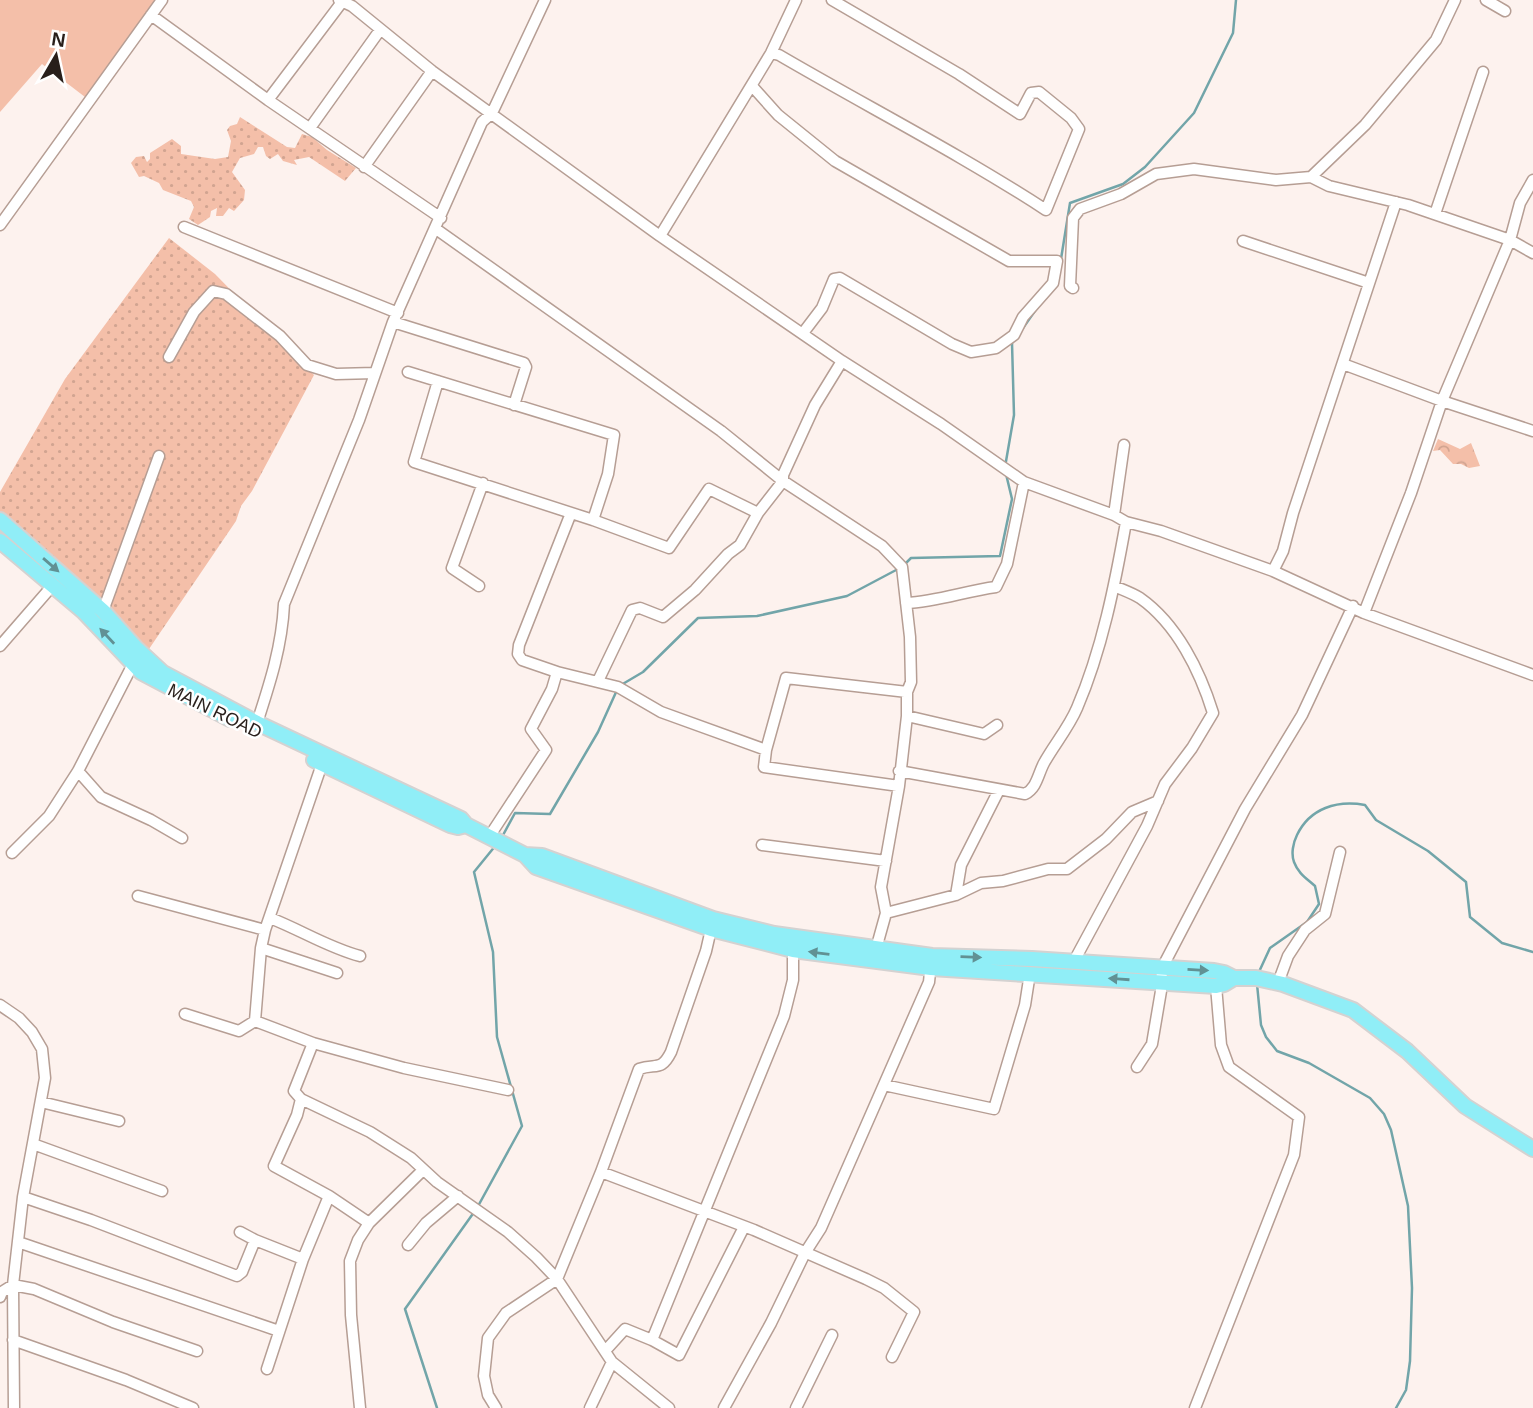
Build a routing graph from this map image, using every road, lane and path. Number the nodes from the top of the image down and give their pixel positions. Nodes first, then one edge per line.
1 (162, 0) edge
2 (545, 0) edge
3 (796, 0) edge
4 (832, 0) edge
5 (1455, 0) edge
6 (1486, 0) edge
7 (347, 2) edge
8 (1506, 11) dead end
9 (151, 15) junction
10 (380, 30) junction
11 (771, 53) junction
12 (432, 71) junction
13 (1483, 72) dead end
14 (752, 86) junction
15 (268, 100) junction
16 (492, 113) junction
17 (310, 128) junction
18 (364, 167) junction
19 (1311, 177) junction
20 (1533, 180) edge
21 (1396, 202) junction
22 (1520, 203) junction
23 (1533, 208) edge
24 (1435, 214) junction
25 (441, 218) junction
26 (0, 225) edge
27 (184, 227) dead end
28 (436, 229) junction
29 (660, 236) junction
30 (1510, 240) junction
31 (1244, 241) dead end
32 (1533, 253) edge
33 (1368, 283) junction
34 (1073, 288) dead end
35 (396, 318) junction
36 (803, 333) junction
37 (169, 357) dead end
38 (842, 361) junction
39 (1343, 364) junction
40 (408, 372) dead end
41 (375, 373) junction
42 (438, 381) junction
43 (1443, 401) junction
44 (514, 405) junction
45 (1533, 431) edge
46 (1125, 445) dead end
47 (159, 456) dead end
48 (783, 481) junction
49 (1024, 482) junction
50 (483, 483) junction
51 (571, 513) junction
52 (758, 513) junction
53 (1114, 515) junction
54 (0, 520) edge
55 (593, 520) junction
56 (1126, 522) junction
57 (0, 542) edge
58 (1273, 571) junction
59 (53, 585) junction
60 (479, 586) dead end
61 (1114, 586) junction
62 (906, 603) junction
63 (1353, 606) junction
64 (103, 611) junction
65 (1364, 613) junction
66 (0, 646) edge
67 (134, 664) junction
68 (557, 671) junction
69 (1533, 675) edge
70 (598, 681) junction
71 (907, 692) junction
72 (907, 716) junction
73 (257, 723) junction
74 (997, 725) dead end
75 (766, 750) junction
76 (322, 764) junction
77 (78, 771) junction
78 (899, 771) junction
79 (899, 786) junction
80 (999, 790) junction
81 (1158, 801) junction
82 (466, 825) junction
83 (183, 838) dead end
84 (491, 838) junction
85 (762, 845) dead end
86 (1340, 852) dead end
87 (12, 853) dead end
88 (886, 862) junction
89 (956, 895) junction
90 (138, 896) dead end
91 (886, 913) junction
92 (270, 918) junction
93 (712, 924) junction
94 (265, 930) junction
95 (261, 948) junction
96 (876, 948) junction
97 (793, 950) junction
98 (360, 956) dead end
99 (932, 962) junction
100 (1073, 963) junction
101 (337, 973) dead end
102 (1030, 973) junction
103 (1161, 975) junction
104 (1234, 978) junction
105 (1278, 983) junction
106 (1216, 986) junction
107 (0, 1005) edge
108 (185, 1014) dead end
109 (255, 1021) junction
110 (313, 1043) junction
111 (1137, 1067) dead end
112 (884, 1085) junction
113 (508, 1090) dead end
114 (301, 1098) junction
115 (41, 1102) junction
116 (119, 1121) dead end
117 (33, 1144) junction
118 (1533, 1149) edge
119 (423, 1170) junction
120 (601, 1172) junction
121 (162, 1191) dead end
122 (329, 1195) junction
123 (458, 1196) junction
124 (23, 1197) junction
125 (705, 1211) junction
126 (369, 1223) junction
127 (744, 1227) junction
128 (240, 1232) dead end
129 (255, 1240) junction
130 (18, 1242) junction
131 (408, 1245) dead end
132 (804, 1253) junction
133 (303, 1259) junction
134 (558, 1279) junction
135 (13, 1285) junction
136 (0, 1297) edge
137 (279, 1331) junction
138 (832, 1335) dead end
139 (13, 1340) junction
140 (652, 1340) junction
141 (197, 1351) dead end
142 (604, 1351) junction
143 (892, 1357) dead end
144 (612, 1362) junction
145 (267, 1369) dead end
146 (14, 1408) edge
147 (192, 1408) edge
148 (360, 1408) edge
149 (496, 1408) edge
150 (590, 1408) edge
151 (669, 1408) edge
152 (723, 1408) edge
153 (796, 1408) edge
154 (1195, 1408) edge

1 - 9 street
2 - 16 street
3 - 11 street
4 - 11 street
5 - 19 street
6 - 8 street
7 - 10 street
7 - 15 street
9 - 15 street
9 - 26 street
10 - 12 street
10 - 17 street
11 - 14 street
12 - 16 street
12 - 18 street
13 - 24 street
14 - 29 street
14 - 36 street
15 - 17 street
16 - 25 street
16 - 29 street
17 - 18 street
18 - 25 street
19 - 21 street
19 - 34 street
20 - 22 street
21 - 24 street
21 - 33 street
22 - 23 street
22 - 30 street
24 - 30 street
25 - 28 street
27 - 35 street
28 - 35 street
28 - 48 street
29 - 36 street
30 - 32 street
30 - 43 street
31 - 33 street
33 - 39 street
35 - 41 street
35 - 44 street
36 - 38 street
37 - 41 street
38 - 48 street
38 - 49 street
39 - 43 street
39 - 58 street
40 - 42 street
41 - 73 street
42 - 44 street
42 - 50 street
43 - 45 street
43 - 65 street
44 - 55 street
46 - 53 street
47 - 64 street
48 - 52 street
48 - 62 street
49 - 53 street
49 - 62 street
50 - 51 street
50 - 60 street
51 - 55 street
51 - 68 street
52 - 55 street
52 - 70 street
53 - 56 street
54 -> 64 main road
56 - 58 street
56 - 61 street
57 - 59 main road, MAIN ROAD
58 - 63 street
59 - 66 street
67 -> 59 main road, MAIN ROAD
61 - 80 street
61 - 81 street
62 - 71 street
63 - 65 street
63 - 103 street
64 - 73 main road
65 - 69 street
67 - 76 main road, MAIN ROAD
67 - 77 street
68 - 70 street
68 - 84 street
70 - 75 street
71 - 72 street
71 - 75 street
72 - 74 street
72 - 78 street
73 - 82 main road
75 - 79 street
76 - 82 main road, MAIN ROAD
76 - 92 street
77 - 83 street
77 - 87 street
78 - 79 street
78 - 80 street
79 - 88 street
80 - 89 street
81 - 89 street
81 - 100 street
82 - 84 main road
84 - 93 main road
85 - 88 street
86 - 105 street
88 - 91 street
89 - 91 street
90 - 94 street
91 - 96 street
92 - 94 street
92 - 98 street
93 - 96 main road
93 - 97 main road
93 - 120 street
94 - 95 street
95 - 101 street
95 - 109 street
96 - 99 main road
99 -> 97 main road
97 - 125 street
99 -> 100 main road
99 - 102 main road
99 - 112 street
100 - 103 main road
103 -> 102 main road
102 - 112 street
103 -> 104 main road
103 - 106 main road
103 - 111 street
104 - 105 main road
104 - 106 main road
105 - 118 main road
106 - 154 street
107 - 115 street
108 - 109 street
109 - 110 street
110 - 113 street
110 - 114 street
112 - 132 street
114 - 119 street
114 - 122 street
115 - 116 street
115 - 117 street
117 - 121 street
117 - 124 street
119 - 123 street
119 - 126 street
120 - 125 street
120 - 134 street
122 - 126 street
122 - 133 street
123 - 131 street
123 - 134 street
124 - 129 street
124 - 130 street
125 - 127 street
125 - 140 street
126 - 148 street
127 - 132 street
127 - 140 street
128 - 129 street
129 - 133 street
130 - 135 street
130 - 137 street
132 - 143 street
132 - 152 street
133 - 137 street
134 - 142 street
134 - 149 street
135 - 136 street
135 - 139 street
135 - 141 street
137 - 145 street
138 - 153 street
139 - 146 street
139 - 147 street
140 - 142 street
142 - 144 street
144 - 150 street
144 - 151 street

